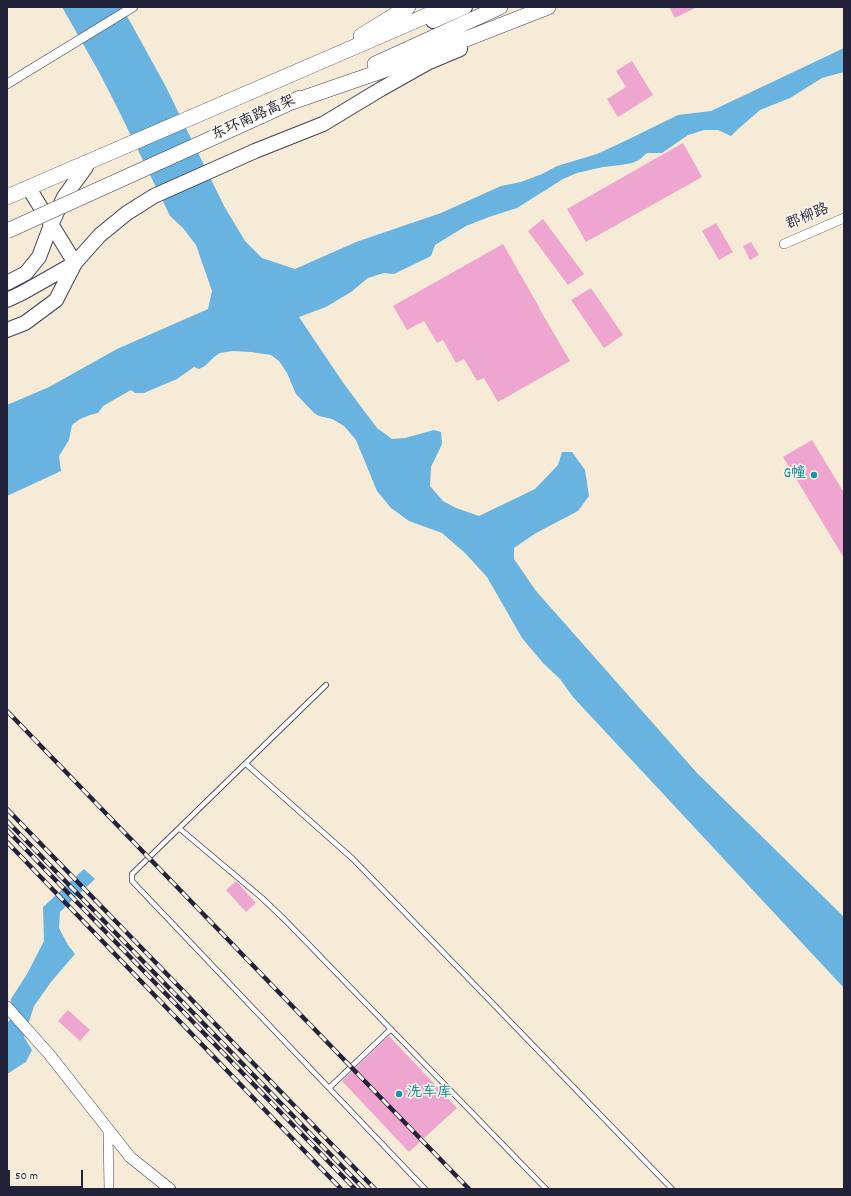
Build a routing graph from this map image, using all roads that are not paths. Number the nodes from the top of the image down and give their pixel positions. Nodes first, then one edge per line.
1 (133, 7) edge
2 (408, 7) edge
3 (447, 7) edge
4 (465, 7) edge
5 (500, 7) edge
6 (548, 7) edge
7 (552, 7) edge
8 (324, 61) junction
9 (7, 84) edge
10 (292, 102) junction
11 (86, 167) junction
12 (30, 190) junction
13 (7, 198) edge
14 (844, 218) edge
15 (51, 226) junction
16 (7, 231) edge
17 (784, 244) dead end
18 (75, 263) junction
19 (7, 283) edge
20 (7, 300) edge
21 (7, 330) edge
22 (326, 685) dead end
23 (246, 764) junction
24 (180, 829) junction
25 (7, 1007) edge
26 (391, 1029) junction
27 (329, 1088) junction
28 (108, 1130) junction
29 (109, 1189) edge
30 (170, 1189) edge
31 (425, 1189) edge
32 (546, 1189) edge
33 (672, 1189) edge

1 - 9 street
2 - 8 highway
3 - 8 highway, 东环南路高架
4 - 11 main road
5 - 10 highway, 东环南路高架
6 - 10 highway
7 - 18 main road
8 - 13 highway, 东环南路高架
10 - 16 highway, 东环南路高架, bridge
11 - 12 main road
11 - 15 main road
12 - 13 main road
12 - 15 main road
14 - 17 street, 郡柳路
15 - 18 main road
15 - 19 main road
18 - 20 main road
18 - 21 main road
22 - 23 lane
23 - 24 lane
23 - 33 lane
24 - 26 lane
24 - 27 lane
25 - 28 street
26 - 27 lane
26 - 32 lane
27 - 31 lane
28 - 29 street
28 - 30 street

